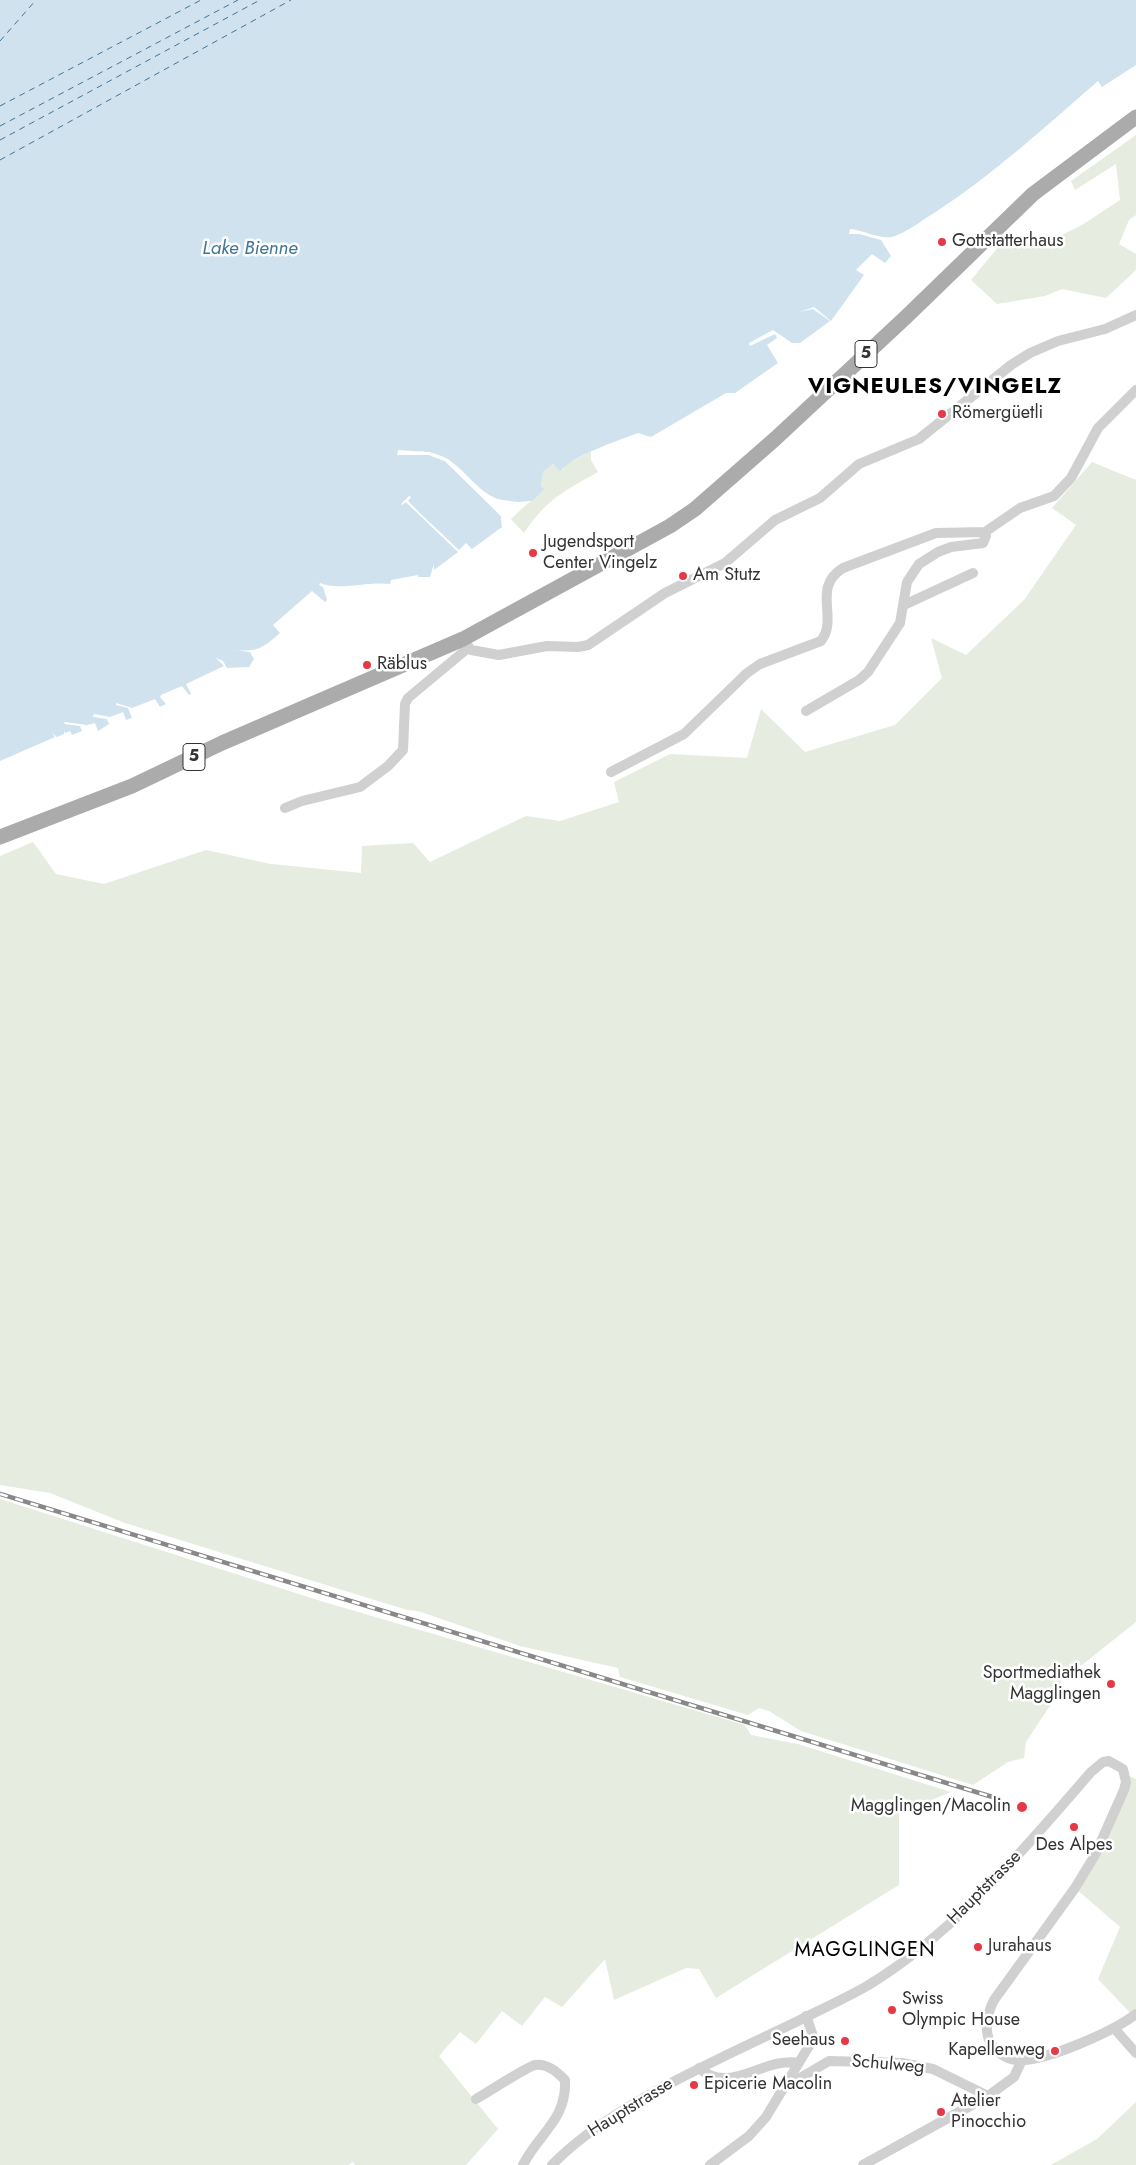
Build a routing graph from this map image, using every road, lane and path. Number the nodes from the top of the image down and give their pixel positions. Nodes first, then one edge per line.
1 (1136, 117) edge
2 (1136, 316) edge
3 (1136, 390) edge
4 (985, 532) junction
5 (973, 573) dead end
6 (904, 605) junction
7 (466, 643) junction
8 (806, 711) dead end
9 (611, 772) dead end
10 (285, 808) dead end
11 (0, 837) edge
12 (1136, 2014) edge
13 (806, 2016) junction
14 (1114, 2028) junction
15 (1136, 2053) edge
16 (1022, 2060) junction
17 (799, 2063) junction
18 (699, 2068) junction
19 (788, 2082) junction
20 (988, 2096) junction
21 (476, 2099) dead end
22 (523, 2165) edge
23 (552, 2165) edge
24 (710, 2165) edge
25 (863, 2165) edge

1 - 7 main road, 5
2 - 7 street
3 - 4 street
4 - 6 street
4 - 9 street
5 - 6 street
6 - 8 street
7 - 10 street
7 - 11 main road, 5
12 - 14 street
13 - 16 street, Hauptstrasse
13 - 17 street
13 - 18 street, Hauptstrasse
14 - 15 street
14 - 16 street
16 - 20 street
17 - 18 street
17 - 19 street
18 - 23 street, Hauptstrasse
19 - 20 street, Schulweg
19 - 24 street
20 - 25 street
21 - 22 street

